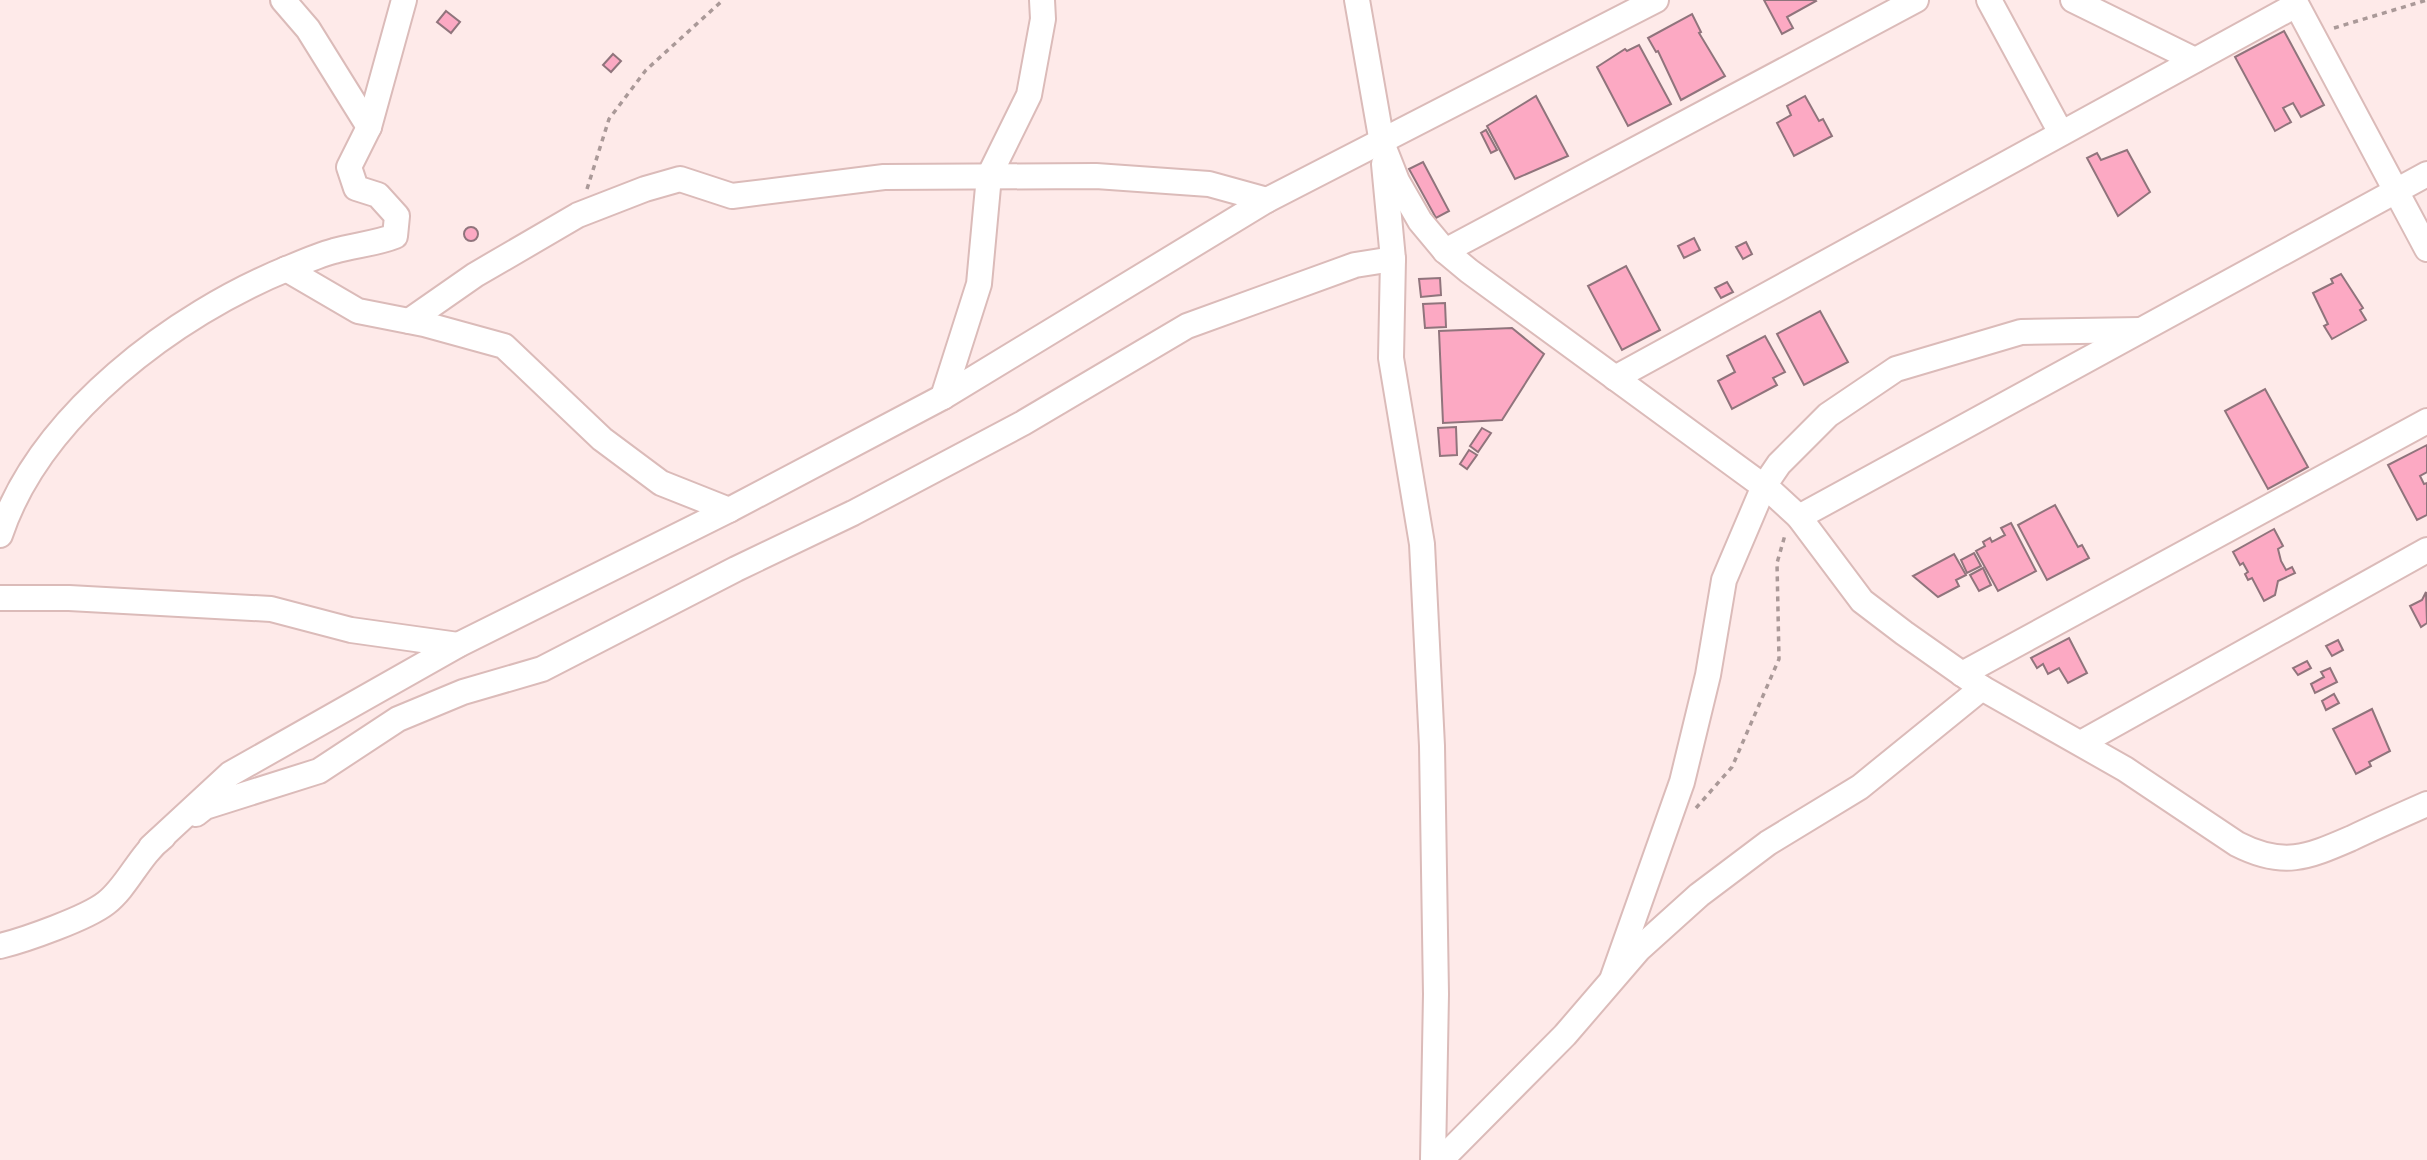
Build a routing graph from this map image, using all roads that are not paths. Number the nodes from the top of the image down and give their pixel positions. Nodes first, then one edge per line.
1 (283, 0) edge
2 (404, 0) edge
3 (1042, 0) edge
4 (1357, 0) edge
5 (1656, 0) edge
6 (1916, 0) edge
7 (1989, 0) edge
8 (2073, 0) edge
9 (2295, 2) edge
10 (2195, 60) junction
11 (369, 127) junction
12 (2061, 133) junction
13 (1381, 143) junction
14 (2427, 174) edge
15 (989, 176) junction
16 (2396, 191) junction
17 (1267, 200) junction
18 (2427, 249) edge
19 (1445, 251) junction
20 (1393, 259) junction
21 (286, 269) junction
22 (409, 321) junction
23 (2141, 330) junction
24 (1615, 378) junction
25 (943, 397) junction
26 (2427, 421) edge
27 (1764, 486) junction
28 (729, 510) junction
29 (1795, 513) junction
30 (0, 535) edge
31 (2427, 550) edge
32 (0, 598) edge
33 (458, 645) junction
34 (1972, 681) junction
35 (2081, 743) junction
36 (2427, 804) edge
37 (151, 847) junction
38 (0, 946) edge
39 (1613, 976) junction
40 (1433, 1160) edge
41 (1441, 1160) edge

1 - 11 street
2 - 11 street
3 - 15 street
4 - 13 street
5 - 13 street
6 - 19 street
7 - 12 street
8 - 10 street
9 - 10 street
9 - 16 street
10 - 12 street
11 - 21 street
12 - 24 street
13 - 17 street
13 - 19 street
13 - 20 street
14 - 16 street
15 - 17 street
15 - 22 street
15 - 25 street
16 - 18 street
16 - 23 street
17 - 25 street
19 - 24 street
20 - 37 street
20 - 40 street
21 - 22 street
21 - 30 street
22 - 28 street
23 - 27 street
23 - 29 street
24 - 27 street
25 - 28 street
26 - 34 street
27 - 29 street
27 - 39 street
28 - 33 street
29 - 34 street
31 - 35 street
32 - 33 street
33 - 37 street
34 - 35 street
34 - 39 street
35 - 36 street
37 - 38 street
39 - 41 street

